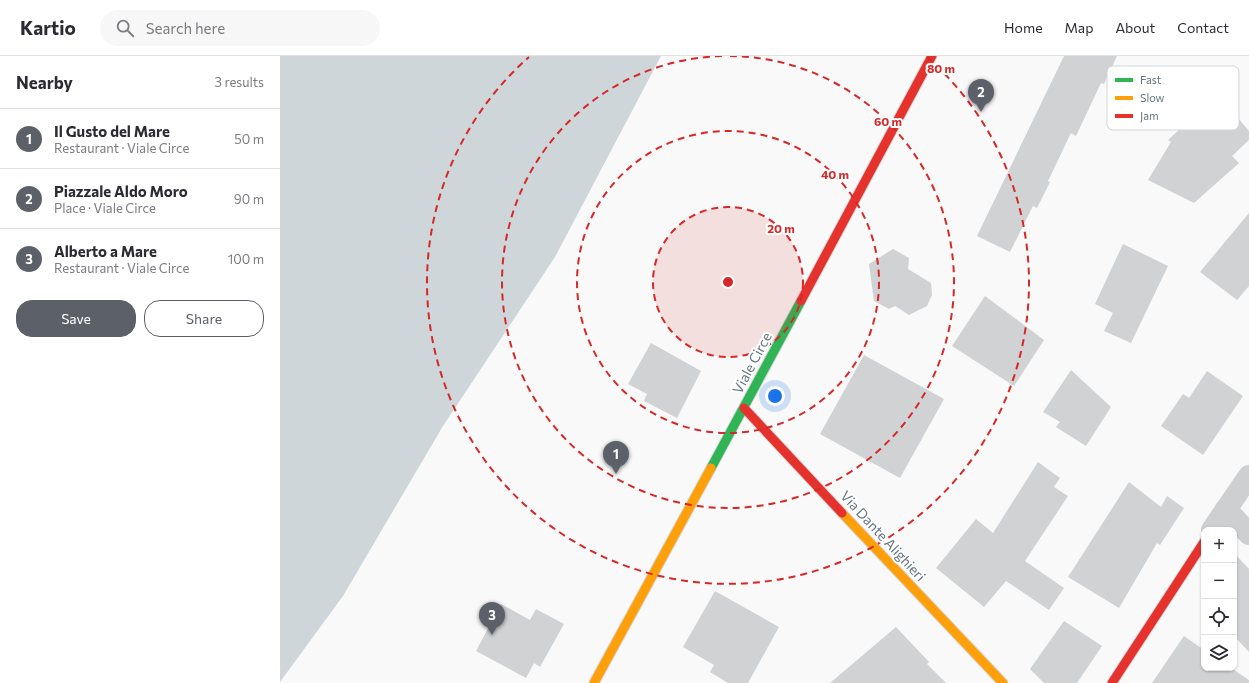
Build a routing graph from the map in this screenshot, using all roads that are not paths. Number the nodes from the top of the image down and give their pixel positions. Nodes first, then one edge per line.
1 (932, 56) edge
2 (744, 408) junction
3 (1249, 476) edge
4 (1226, 509) junction
5 (1214, 527) edge
6 (1249, 534) edge
7 (1201, 547) edge
8 (594, 683) edge
9 (1003, 683) edge
10 (1112, 683) edge

1 - 2 street, Viale Circe
2 - 8 street, Viale Circe
2 - 9 street, Via Dante Alighieri
3 - 4 street
4 - 5 street
4 - 6 street
7 - 10 street

